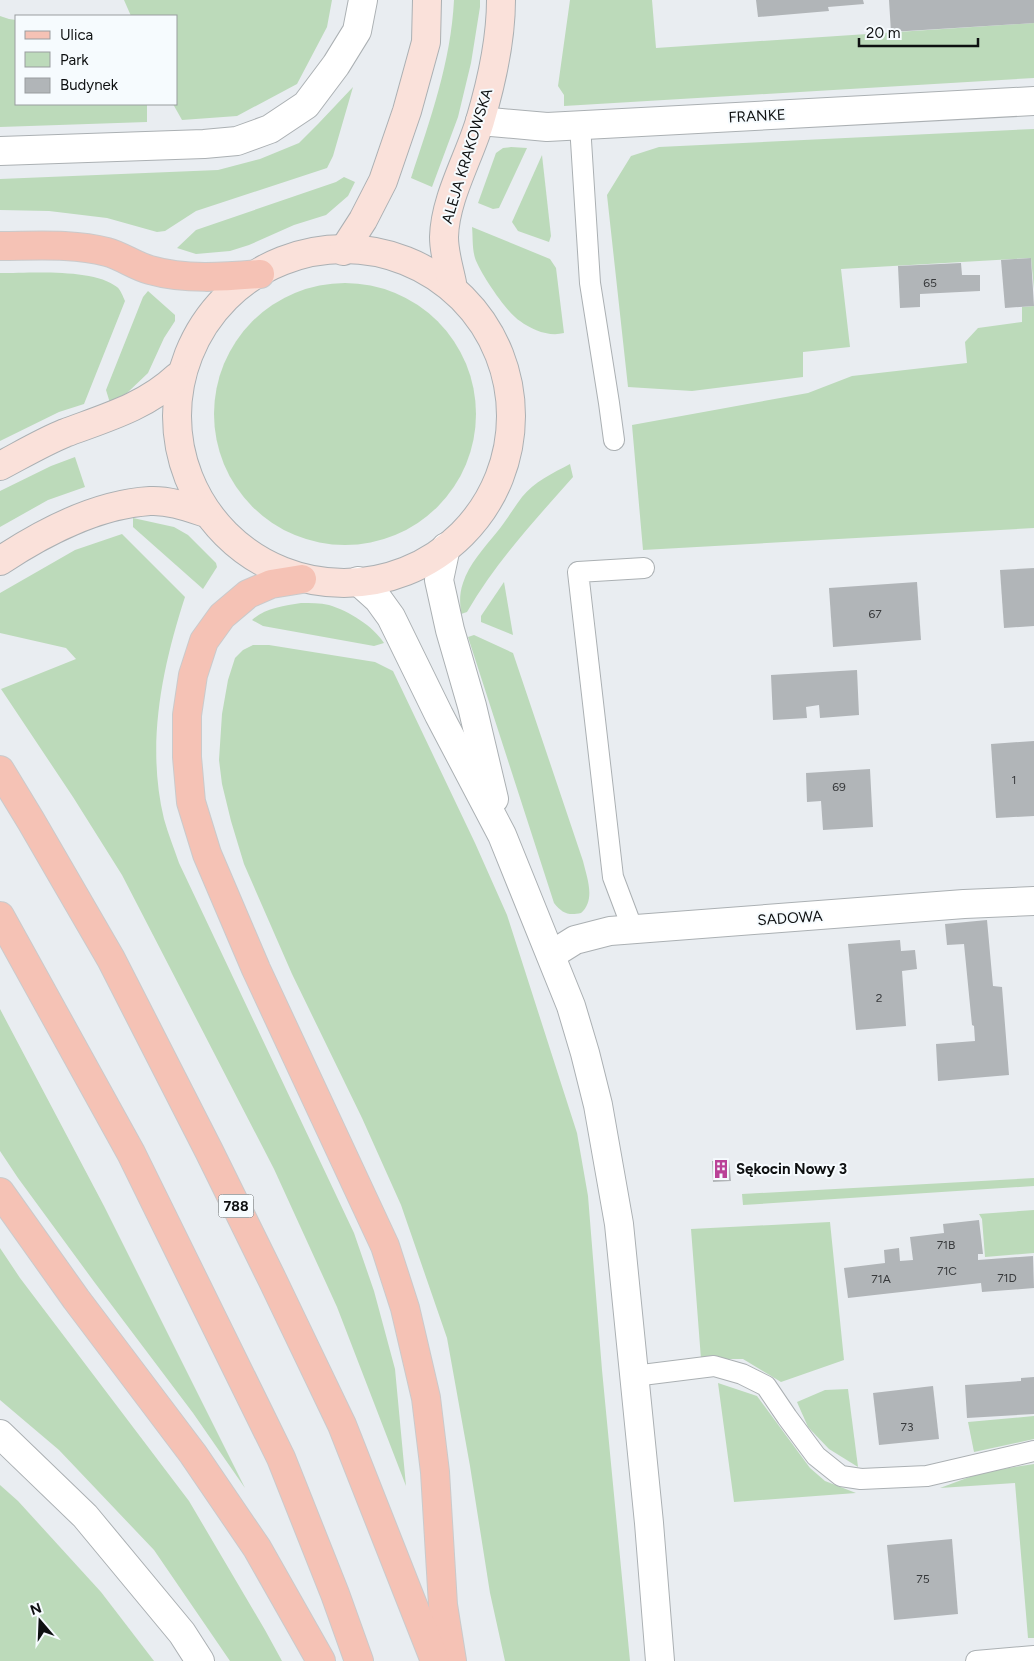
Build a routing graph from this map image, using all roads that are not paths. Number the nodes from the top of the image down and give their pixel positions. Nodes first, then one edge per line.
1 (363, 0) edge
2 (427, 0) edge
3 (501, 0) edge
4 (1034, 101) edge
5 (480, 121) junction
6 (580, 125) junction
7 (0, 151) edge
8 (0, 246) edge
9 (343, 251) junction
10 (260, 274) junction
11 (452, 282) junction
12 (177, 377) junction
13 (614, 440) dead end
14 (0, 466) edge
15 (206, 513) junction
16 (446, 547) junction
17 (0, 561) edge
18 (644, 568) dead end
19 (302, 579) junction
20 (358, 581) junction
21 (0, 770) edge
22 (502, 835) junction
23 (1034, 901) edge
24 (0, 916) edge
25 (634, 930) junction
26 (551, 955) junction
27 (0, 1192) edge
28 (634, 1376) junction
29 (0, 1434) edge
30 (1034, 1451) edge
31 (1034, 1656) edge
32 (200, 1661) edge
33 (321, 1661) edge
34 (359, 1661) edge
35 (435, 1661) edge
36 (452, 1661) edge
37 (660, 1661) edge
38 (976, 1661) edge

1 - 7 street
2 - 9 main road
3 - 5 main road, ALEJA KRAKOWSKA
4 - 6 street, FRANKE
5 - 6 street, FRANKE
5 - 11 main road, ALEJA KRAKOWSKA
6 - 13 lane
8 - 10 main road
9 - 10 main road
9 - 11 main road
10 - 12 main road
11 - 16 main road
12 - 14 main road
12 - 15 main road
15 - 17 main road
15 - 19 main road
16 - 20 main road
16 - 22 street
18 - 25 lane
19 - 20 main road
19 - 36 main road
20 - 22 street
21 - 35 main road, 788
22 - 26 street
23 - 25 street, SADOWA
24 - 34 main road
25 - 26 street, SADOWA
26 - 28 street
27 - 33 main road
28 - 30 lane
28 - 37 street
29 - 32 street
31 - 38 lane

